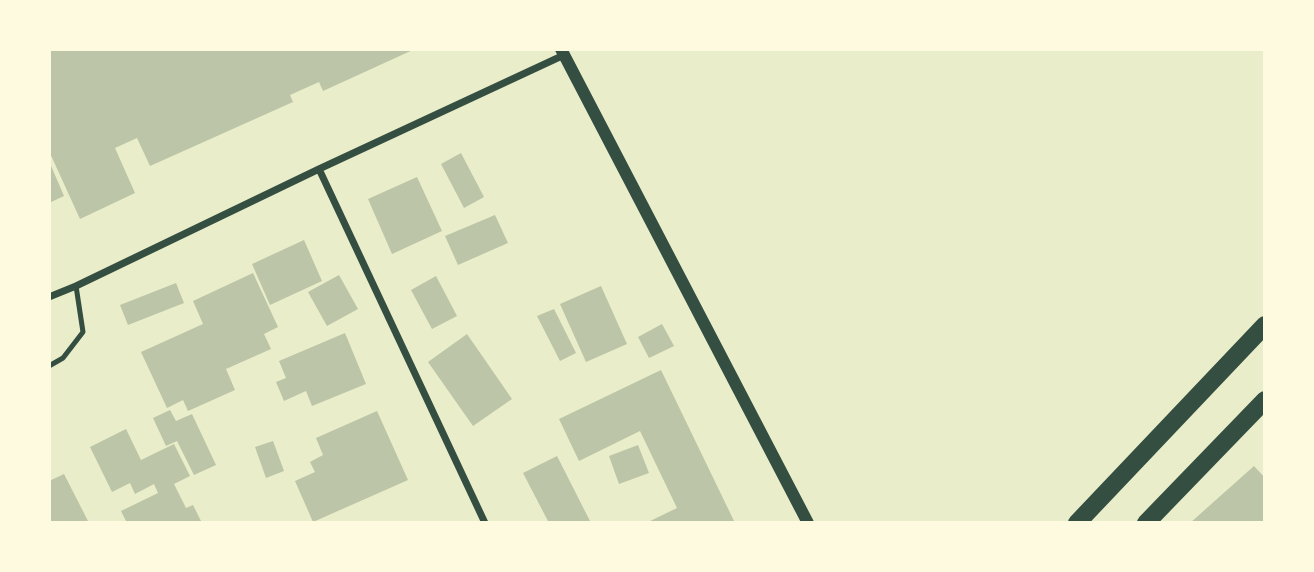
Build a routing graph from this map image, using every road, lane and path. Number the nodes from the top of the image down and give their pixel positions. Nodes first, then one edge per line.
1 (563, 52) edge
2 (319, 169) junction
3 (76, 286) junction
4 (49, 298) edge
5 (1265, 324) edge
6 (49, 366) edge
7 (1265, 400) edge
8 (485, 523) edge
9 (808, 523) edge
10 (1077, 523) edge
11 (1146, 523) edge

1 - 2 street
1 - 9 street
2 - 3 street
2 - 8 street
3 - 4 street
3 - 6 lane
5 - 10 main road
7 - 11 main road

